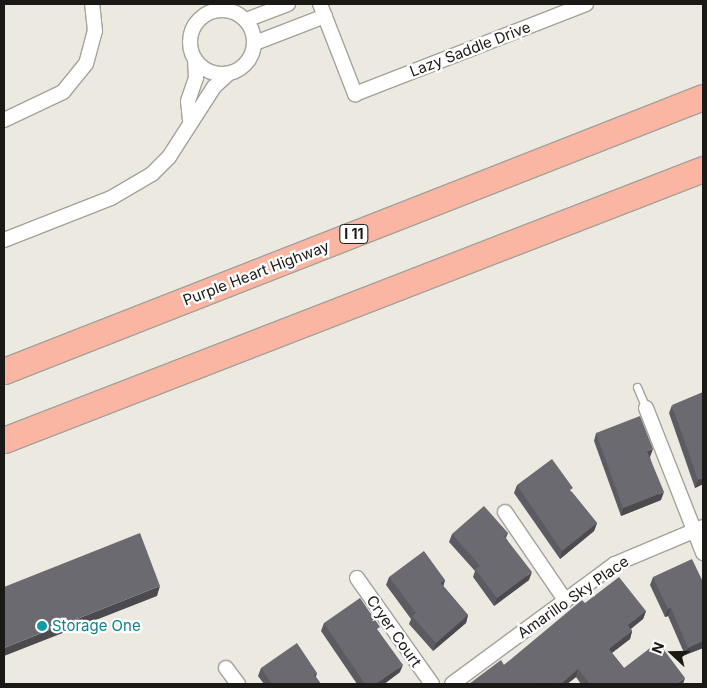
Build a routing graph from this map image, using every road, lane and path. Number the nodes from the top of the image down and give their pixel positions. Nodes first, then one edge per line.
1 (92, 4) edge
2 (197, 4) edge
3 (288, 4) edge
4 (586, 4) edge
5 (222, 7) edge
6 (322, 10) edge
7 (246, 20) junction
8 (197, 22) junction
9 (255, 43) junction
10 (196, 61) junction
11 (228, 74) junction
12 (703, 97) edge
13 (4, 120) edge
14 (190, 120) junction
15 (703, 169) edge
16 (4, 240) edge
17 (4, 372) edge
18 (637, 387) dead end
19 (646, 408) joint
20 (4, 440) edge
21 (505, 512) dead end
22 (698, 529) edge
23 (703, 553) edge
24 (357, 578) dead end
25 (566, 600) junction
26 (226, 668) dead end
27 (238, 684) edge
28 (432, 684) edge
29 (452, 684) edge

1 - 13 street
2 - 8 street
3 - 7 street
4 - 6 street, Lazy Saddle Drive
5 - 7 street
5 - 8 street
6 - 9 street
7 - 9 street
8 - 10 street
9 - 11 street
10 - 11 street
10 - 14 street
11 - 14 street
12 - 17 highway, Purple Heart Highway / I 11
14 - 16 street
15 - 20 highway
18 - 19 lane
19 - 22 street
21 - 25 street
22 - 23 street
22 - 25 street, Amarillo Sky Place
24 - 28 street, Cryer Court
25 - 29 street, Amarillo Sky Place
26 - 27 street

